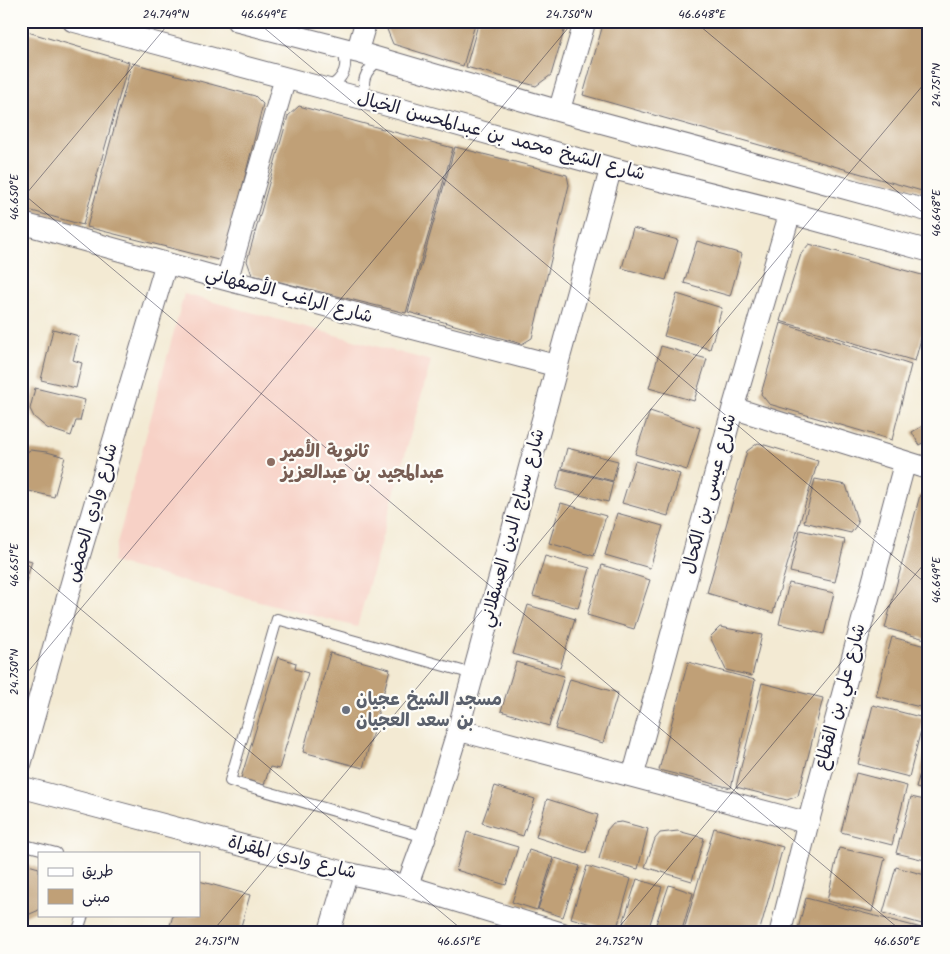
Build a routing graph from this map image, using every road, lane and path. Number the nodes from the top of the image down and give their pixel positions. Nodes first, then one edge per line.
1 (73, 21) edge
2 (237, 21) edge
3 (366, 21) edge
4 (585, 21) edge
5 (349, 50) junction
6 (381, 59) junction
7 (285, 78) junction
8 (328, 89) junction
9 (368, 100) junction
10 (559, 111) junction
11 (610, 168) junction
12 (929, 211) edge
13 (790, 213) junction
14 (21, 224) edge
15 (929, 251) edge
16 (166, 264) junction
17 (227, 280) junction
18 (557, 366) junction
19 (733, 408) junction
20 (905, 462) junction
21 (929, 469) edge
22 (473, 674) junction
23 (458, 730) junction
24 (21, 763) edge
25 (633, 776) junction
26 (21, 788) edge
27 (808, 823) junction
28 (425, 837) junction
29 (21, 844) edge
30 (52, 852) edge
31 (347, 873) junction
32 (407, 886) junction
33 (83, 916) edge
34 (77, 933) edge
35 (329, 933) edge
36 (561, 933) edge
37 (780, 933) edge

1 - 7 street, شارع الشيخ محمد بن عبدالمحسن الخيال
2 - 5 street
3 - 5 street
4 - 10 street
5 - 6 street
5 - 8 lane
6 - 9 lane
6 - 10 street
7 - 8 street, شارع الشيخ محمد بن عبدالمحسن الخيال
7 - 17 street
8 - 9 street, شارع الشيخ محمد بن عبدالمحسن الخيال
9 - 11 street, شارع الشيخ محمد بن عبدالمحسن الخيال
10 - 12 street
11 - 13 street, شارع الشيخ محمد بن عبدالمحسن الخيال
11 - 18 street, شارع سراج الدين العسقلاني
13 - 15 street, شارع الشيخ محمد بن عبدالمحسن الخيال
13 - 19 street, شارع عيسى بن الكحال
14 - 16 street, شارع الراغب الأصفهاني
16 - 17 street, شارع الراغب الأصفهاني
16 - 24 street, شارع وادي الحمض
17 - 18 street, شارع الراغب الأصفهاني
18 - 22 street, شارع سراج الدين العسقلاني
19 - 20 street
19 - 25 street, شارع عيسى بن الكحال
20 - 21 street
20 - 27 street, شارع علي بن القطاع
22 - 23 street, شارع سراج الدين العسقلاني
22 - 28 lane
23 - 25 street
23 - 28 street, شارع سراج الدين العسقلاني
25 - 27 street
26 - 31 street, شارع وادي المقراة
27 - 37 street, شارع علي بن القطاع
28 - 32 street, شارع سراج الدين العسقلاني
29 - 30 lane
31 - 32 street, شارع وادي المقراة
31 - 35 street
32 - 36 street, شارع وادي المقراة
33 - 34 lane

